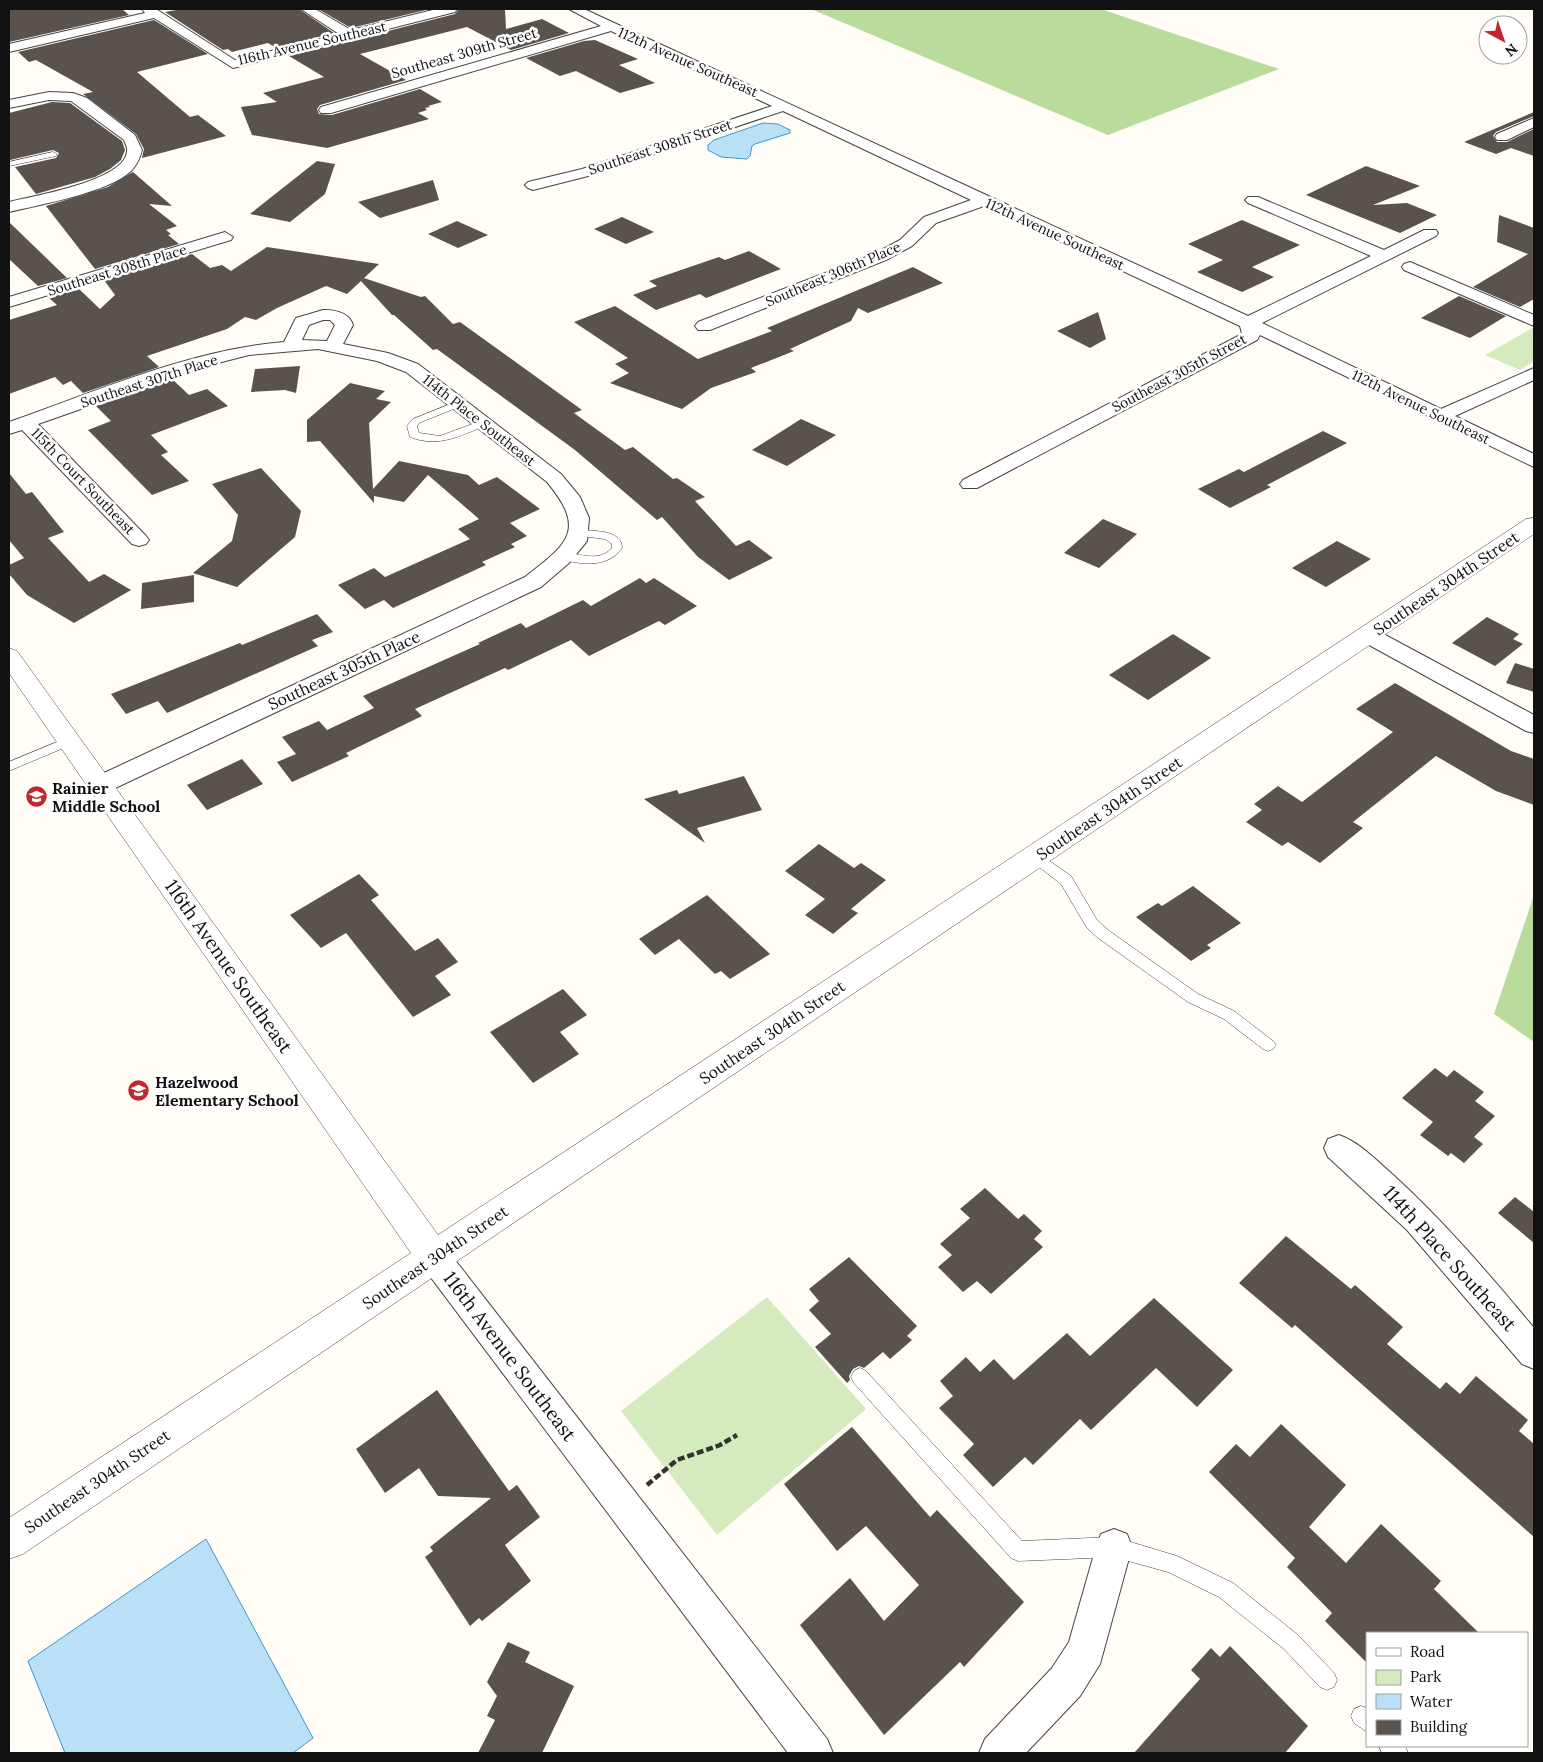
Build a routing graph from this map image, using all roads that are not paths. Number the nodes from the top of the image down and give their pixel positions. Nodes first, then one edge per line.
1 (306, 9) edge
2 (451, 9) edge
3 (575, 9) edge
4 (151, 11) edge
5 (610, 27) junction
6 (350, 35) junction
7 (9, 48) edge
8 (9, 104) edge
9 (785, 106) junction
10 (326, 110) dead end
11 (1534, 122) edge
12 (1502, 137) dead end
13 (53, 154) dead end
14 (9, 164) edge
15 (533, 185) dead end
16 (9, 189) edge
17 (982, 200) junction
18 (1253, 200) dead end
19 (25, 202) junction
20 (9, 207) edge
21 (1430, 233) dead end
22 (225, 237) dead end
23 (1385, 256) junction
24 (1410, 267) dead end
25 (9, 302) edge
26 (1534, 321) edge
27 (1248, 323) junction
28 (704, 326) dead end
29 (292, 345) junction
30 (326, 345) junction
31 (1534, 373) edge
32 (458, 404) junction
33 (1440, 416) junction
34 (483, 423) junction
35 (18, 426) edge
36 (1534, 461) edge
37 (970, 484) dead end
38 (1534, 524) edge
39 (140, 540) dead end
40 (573, 544) joint
41 (1368, 635) junction
42 (9, 656) edge
43 (1534, 725) edge
44 (68, 741) junction
45 (9, 767) edge
46 (100, 786) junction
47 (1035, 856) junction
48 (1268, 1045) dead end
49 (1339, 1148) dead end
50 (434, 1257) junction
51 (1534, 1353) edge
52 (860, 1377) dead end
53 (9, 1540) edge
54 (1114, 1547) junction
55 (1328, 1680) dead end
56 (813, 1753) edge
57 (999, 1753) edge

1 - 6 street
2 - 6 street, 116th Avenue Southeast
3 - 5 street, 112th Avenue Southeast
4 - 6 street, 116th Avenue Southeast
4 - 7 street, 116th Avenue Southeast
5 - 9 street, 112th Avenue Southeast
5 - 10 street, Southeast 309th Street
8 - 19 street
9 - 15 street, Southeast 308th Street
9 - 17 street, 112th Avenue Southeast
11 - 12 street
13 - 14 lane
16 - 19 street
17 - 27 street, 112th Avenue Southeast
17 - 28 street, Southeast 306th Place
18 - 23 street
19 - 20 street
21 - 23 street, Southeast 305th Street
22 - 25 street, Southeast 308th Place
23 - 27 street, Southeast 305th Street
24 - 26 street
27 - 33 street, 112th Avenue Southeast
27 - 37 street, Southeast 305th Street
29 - 30 street, Southeast 307th Place
29 - 30 street
29 - 35 street, Southeast 307th Place
30 - 32 street, 114th Place Southeast
31 - 33 street
32 - 34 street, 114th Place Southeast
32 - 34 lane
33 - 36 street, 112th Avenue Southeast
34 - 40 street, 114th Place Southeast
35 - 39 street, 115th Court Southeast
38 - 41 street, Southeast 304th Street
40 - 46 street, Southeast 305th Place
41 - 43 street
41 - 47 street, Southeast 304th Street
42 - 44 street, 116th Avenue Southeast
44 - 45 lane
44 - 46 street, 116th Avenue Southeast
46 - 50 street, 116th Avenue Southeast
47 - 48 lane
47 - 50 street, Southeast 304th Street
49 - 51 street, 114th Place Southeast
50 - 53 street, Southeast 304th Street
50 - 56 street, 116th Avenue Southeast
52 - 54 lane
54 - 55 lane
54 - 57 street

